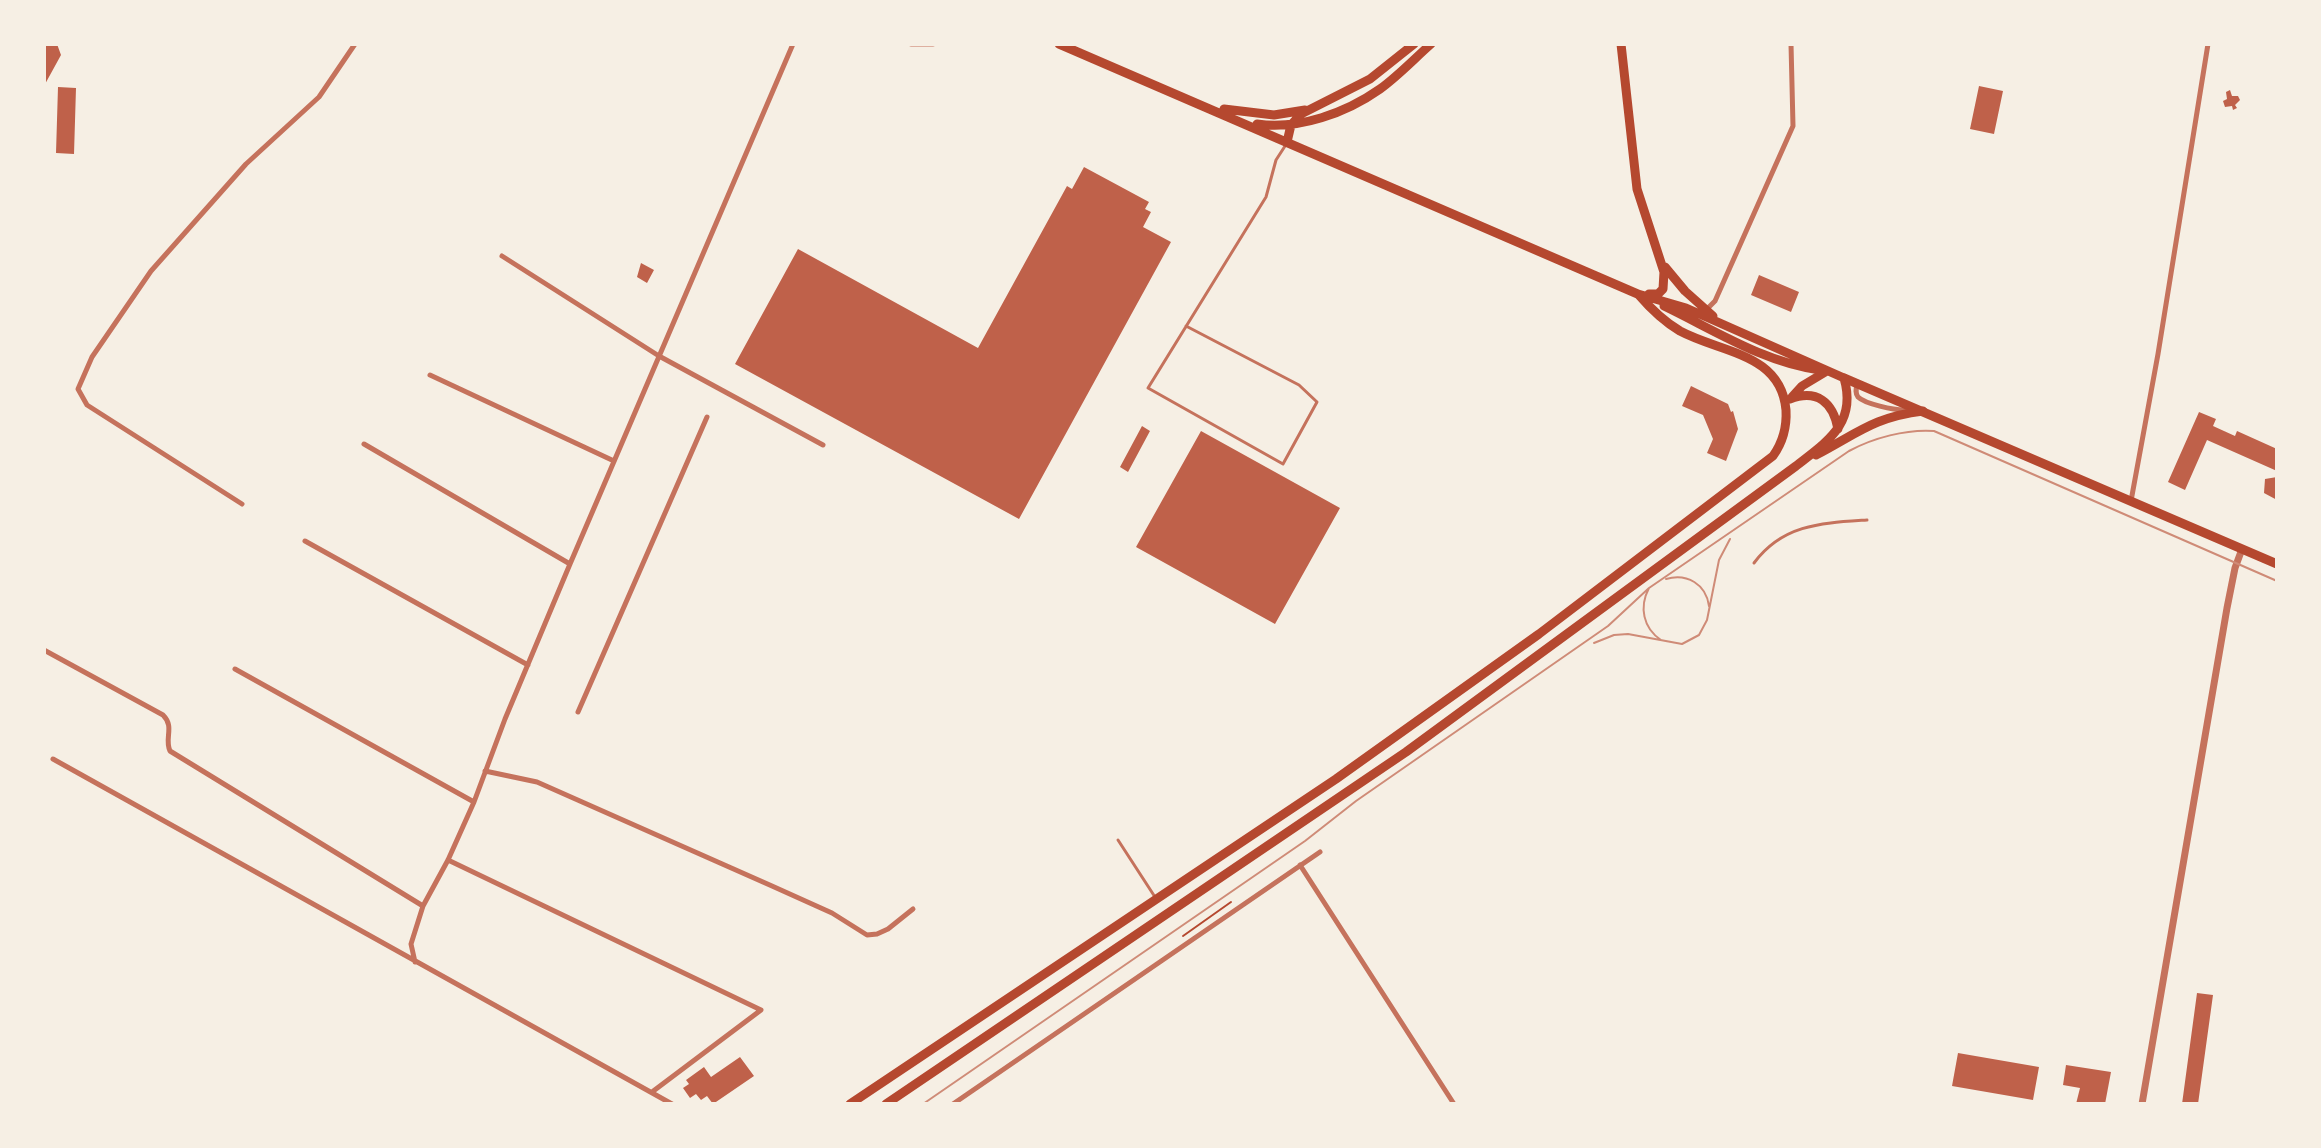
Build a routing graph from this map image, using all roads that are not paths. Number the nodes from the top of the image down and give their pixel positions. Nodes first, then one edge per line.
1 (355, 44) edge
2 (793, 44) edge
3 (911, 44) edge
4 (933, 44) edge
5 (1059, 44) edge
6 (1414, 44) edge
7 (1431, 44) edge
8 (1621, 44) edge
9 (1791, 44) edge
10 (2208, 44) edge
11 (1211, 108) junction
12 (1312, 109) junction
13 (1245, 123) junction
14 (1291, 125) junction
15 (1287, 142) junction
16 (502, 256) dead end
17 (1660, 260) junction
18 (1638, 294) junction
19 (1706, 310) junction
20 (1186, 326) junction
21 (1725, 326) junction
22 (659, 356) junction
23 (1827, 371) junction
24 (430, 375) dead end
25 (1844, 378) junction
26 (1790, 399) junction
27 (1786, 411) junction
28 (1923, 411) junction
29 (707, 417) dead end
30 (1838, 429) junction
31 (364, 444) dead end
32 (823, 445) dead end
33 (614, 461) junction
34 (1796, 466) junction
35 (2131, 502) junction
36 (242, 504) dead end
37 (1867, 520) dead end
38 (305, 541) dead end
39 (2242, 549) junction
40 (1754, 563) dead end
41 (570, 564) junction
42 (2277, 564) edge
43 (44, 650) edge
44 (528, 665) junction
45 (235, 669) dead end
46 (578, 712) dead end
47 (53, 759) dead end
48 (485, 771) junction
49 (474, 802) junction
50 (1118, 840) dead end
51 (1320, 852) dead end
52 (448, 860) junction
53 (1300, 865) junction
54 (1157, 900) junction
55 (423, 906) junction
56 (913, 909) dead end
57 (415, 962) junction
58 (956, 1035) junction
59 (967, 1050) junction
60 (652, 1092) junction
61 (672, 1104) edge
62 (850, 1104) edge
63 (886, 1104) edge
64 (953, 1104) edge
65 (1454, 1104) edge
66 (2142, 1104) edge

1 - 36 street
2 - 22 street
3 - 4 street
5 - 11 main road
6 - 12 main road
7 - 14 main road
8 - 17 main road
9 - 19 street
10 - 35 street
11 - 12 main road
11 - 13 main road
12 - 14 main road
13 - 14 main road
13 - 15 main road
14 - 15 main road
15 - 18 main road
15 - 20 lane
16 - 22 street
17 - 18 main road
17 - 19 main road
18 - 21 main road
18 - 23 main road
18 - 27 main road
19 - 21 main road
20 - 20 lane
21 - 23 main road
22 - 32 street
22 - 33 street
23 - 25 main road
23 - 26 main road
24 - 33 street
25 - 28 main road
25 - 30 main road
26 - 27 main road
26 - 30 main road
27 - 54 main road
28 - 34 main road
28 - 35 main road
29 - 46 street
30 - 34 main road
31 - 41 street
33 - 41 street
34 - 59 main road
35 - 39 main road
37 - 40 lane
38 - 44 street
39 - 42 main road
39 - 66 street
41 - 44 street
43 - 55 street
44 - 48 street
45 - 49 street
47 - 57 street
48 - 49 street
48 - 56 street
49 - 52 street
50 - 54 lane
51 - 53 street
52 - 55 street
52 - 60 street
53 - 64 street
53 - 65 street
54 - 58 main road
55 - 57 street
57 - 60 street
58 - 59 main road
58 - 62 main road
59 - 63 main road
60 - 61 street

